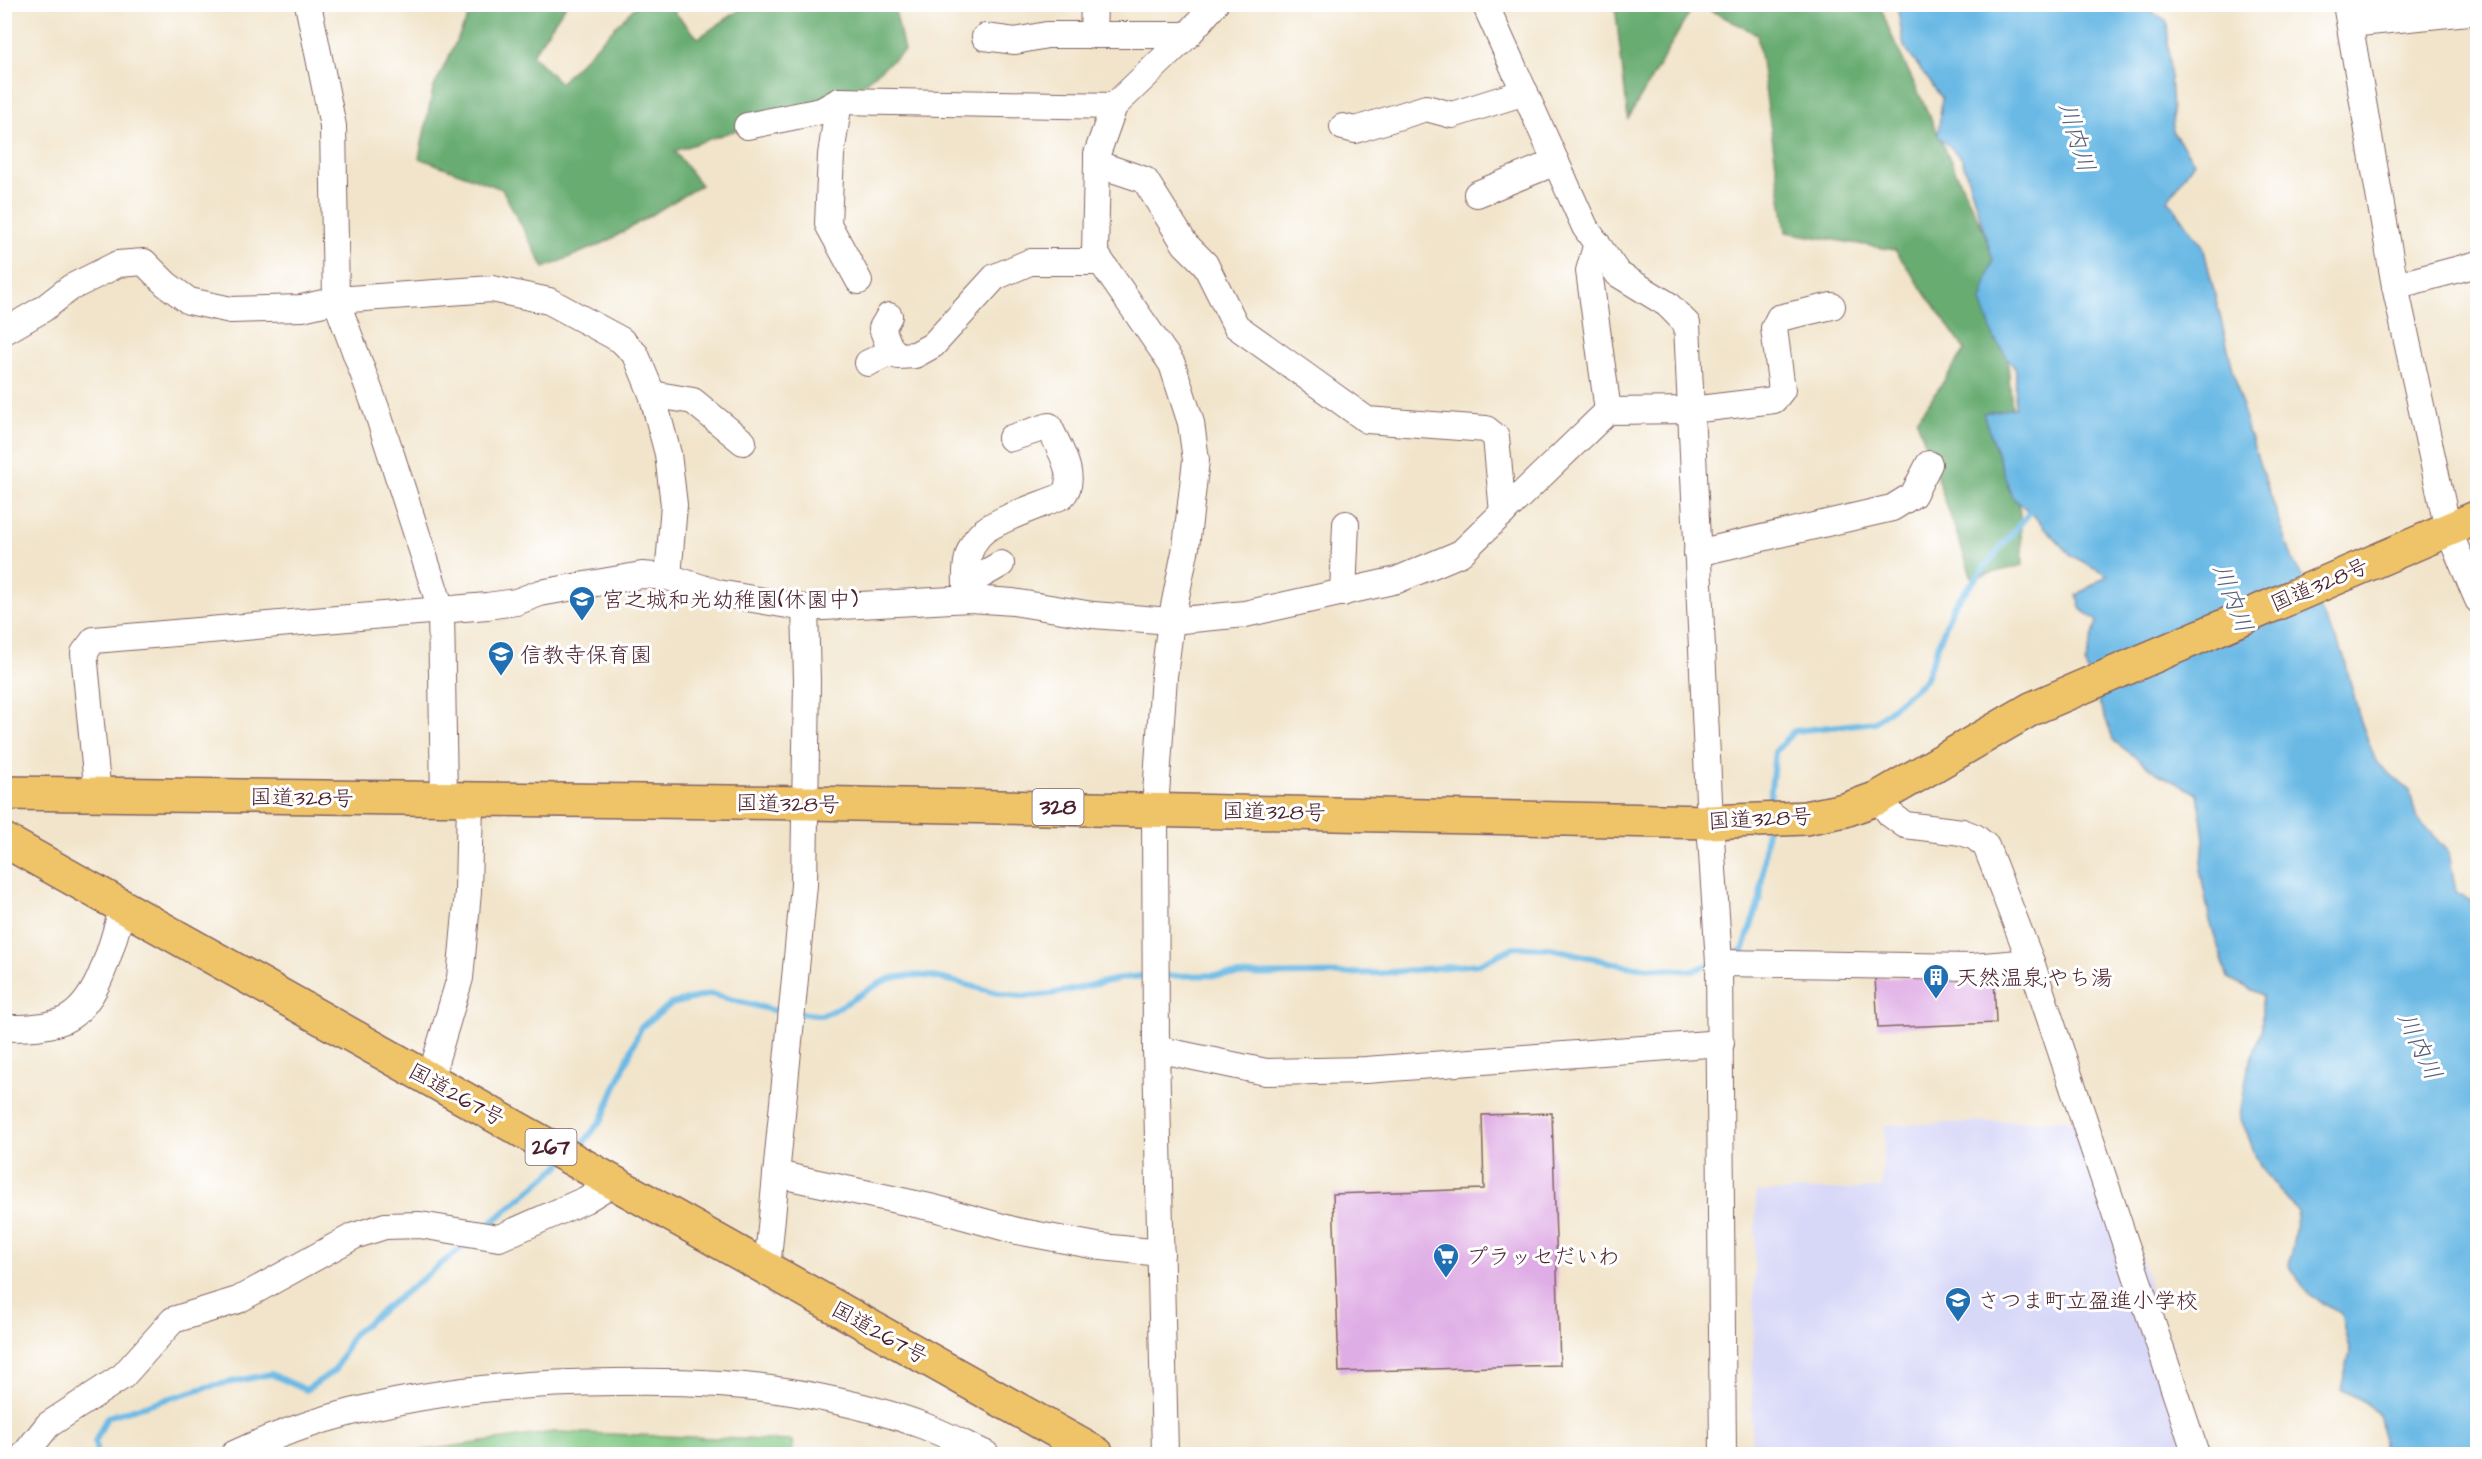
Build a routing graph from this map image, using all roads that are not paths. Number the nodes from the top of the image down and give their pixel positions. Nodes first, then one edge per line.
1 (308, 4) edge
2 (1094, 4) edge
3 (1215, 4) edge
4 (1485, 4) edge
5 (2478, 11) edge
6 (2348, 14) edge
7 (1093, 35) junction
8 (1188, 35) junction
9 (985, 37) dead end
10 (1525, 92) junction
11 (839, 101) junction
12 (1114, 106) junction
13 (747, 126) dead end
14 (1343, 127) dead end
15 (1556, 162) junction
16 (1097, 164) junction
17 (1477, 194) dead end
18 (1597, 243) junction
19 (1100, 261) junction
20 (2478, 264) edge
21 (859, 281) dead end
22 (2395, 285) junction
23 (336, 300) junction
24 (1832, 306) dead end
25 (889, 316) dead end
26 (7, 330) dead end
27 (893, 351) junction
28 (868, 363) dead end
29 (652, 394) junction
30 (1691, 410) junction
31 (1608, 411) junction
32 (1011, 438) dead end
33 (743, 442) dead end
34 (1929, 464) dead end
35 (1503, 513) junction
36 (2478, 517) edge
37 (1346, 524) dead end
38 (2440, 533) junction
39 (1697, 553) junction
40 (1001, 564) dead end
41 (668, 577) junction
42 (968, 592) junction
43 (1342, 593) junction
44 (2478, 600) edge
45 (805, 608) junction
46 (441, 609) junction
47 (1170, 621) junction
48 (4, 794) edge
49 (36, 794) junction
50 (99, 795) junction
51 (1878, 798) junction
52 (457, 799) junction
53 (806, 802) junction
54 (1155, 808) junction
55 (1710, 822) junction
56 (14, 845) edge
57 (123, 907) junction
58 (2031, 962) junction
59 (1719, 963) junction
60 (4, 1028) edge
61 (1721, 1043) junction
62 (1156, 1049) junction
63 (430, 1079) junction
64 (776, 1174) junction
65 (613, 1183) junction
66 (1161, 1253) junction
67 (767, 1269) junction
68 (25, 1455) edge
69 (234, 1455) edge
70 (986, 1455) edge
71 (1097, 1455) edge
72 (1165, 1455) edge
73 (1723, 1455) edge
74 (2196, 1455) edge

1 - 23 street
2 - 7 street
3 - 8 street
4 - 10 street
5 - 6 street
6 - 22 street
7 - 8 street
7 - 9 street
8 - 12 street
10 - 14 street
10 - 15 street
11 - 12 street
11 - 13 street
11 - 21 street
12 - 16 street
15 - 17 street
15 - 18 street
16 - 19 street
16 - 35 street
18 - 30 street
18 - 31 street
19 - 27 street
19 - 47 street
20 - 22 street
22 - 38 street
23 - 26 street
23 - 29 street
23 - 46 street
24 - 30 street
25 - 27 street
27 - 28 street
29 - 33 street
29 - 41 street
30 - 31 street
30 - 39 street
31 - 35 street
32 - 42 street
34 - 39 street
35 - 43 street
36 - 38 highway, 国道328号 / 328
37 - 43 street
38 - 44 street
38 - 51 highway, 国道328号 / 328
39 - 55 street
40 - 42 street
41 - 45 street
41 - 46 street
42 - 45 street
42 - 47 street
43 - 47 street
45 - 53 street
46 - 50 street
46 - 52 street
47 - 54 street
48 - 49 highway, 国道328号 / 328
49 - 50 highway, 国道328号 / 328
49 - 56 highway
50 - 52 highway, 国道328号 / 328
51 - 55 highway, 国道328号 / 328
51 - 58 street
52 - 53 highway, 国道328号 / 328
52 - 63 street
53 - 54 highway, 国道328号 / 328
53 - 64 street
54 - 55 highway, 国道328号 / 328
54 - 62 street
55 - 59 street
56 - 57 highway, 国道267号 / 267
57 - 60 street
57 - 63 highway, 国道267号 / 267
58 - 59 street
58 - 74 street
59 - 61 street
61 - 62 street
61 - 73 street
62 - 66 street
63 - 65 highway, 国道267号 / 267
64 - 66 street
64 - 67 street
65 - 67 highway, 国道267号 / 267
65 - 68 street
66 - 72 street
67 - 71 highway, 国道267号 / 267
69 - 70 street

